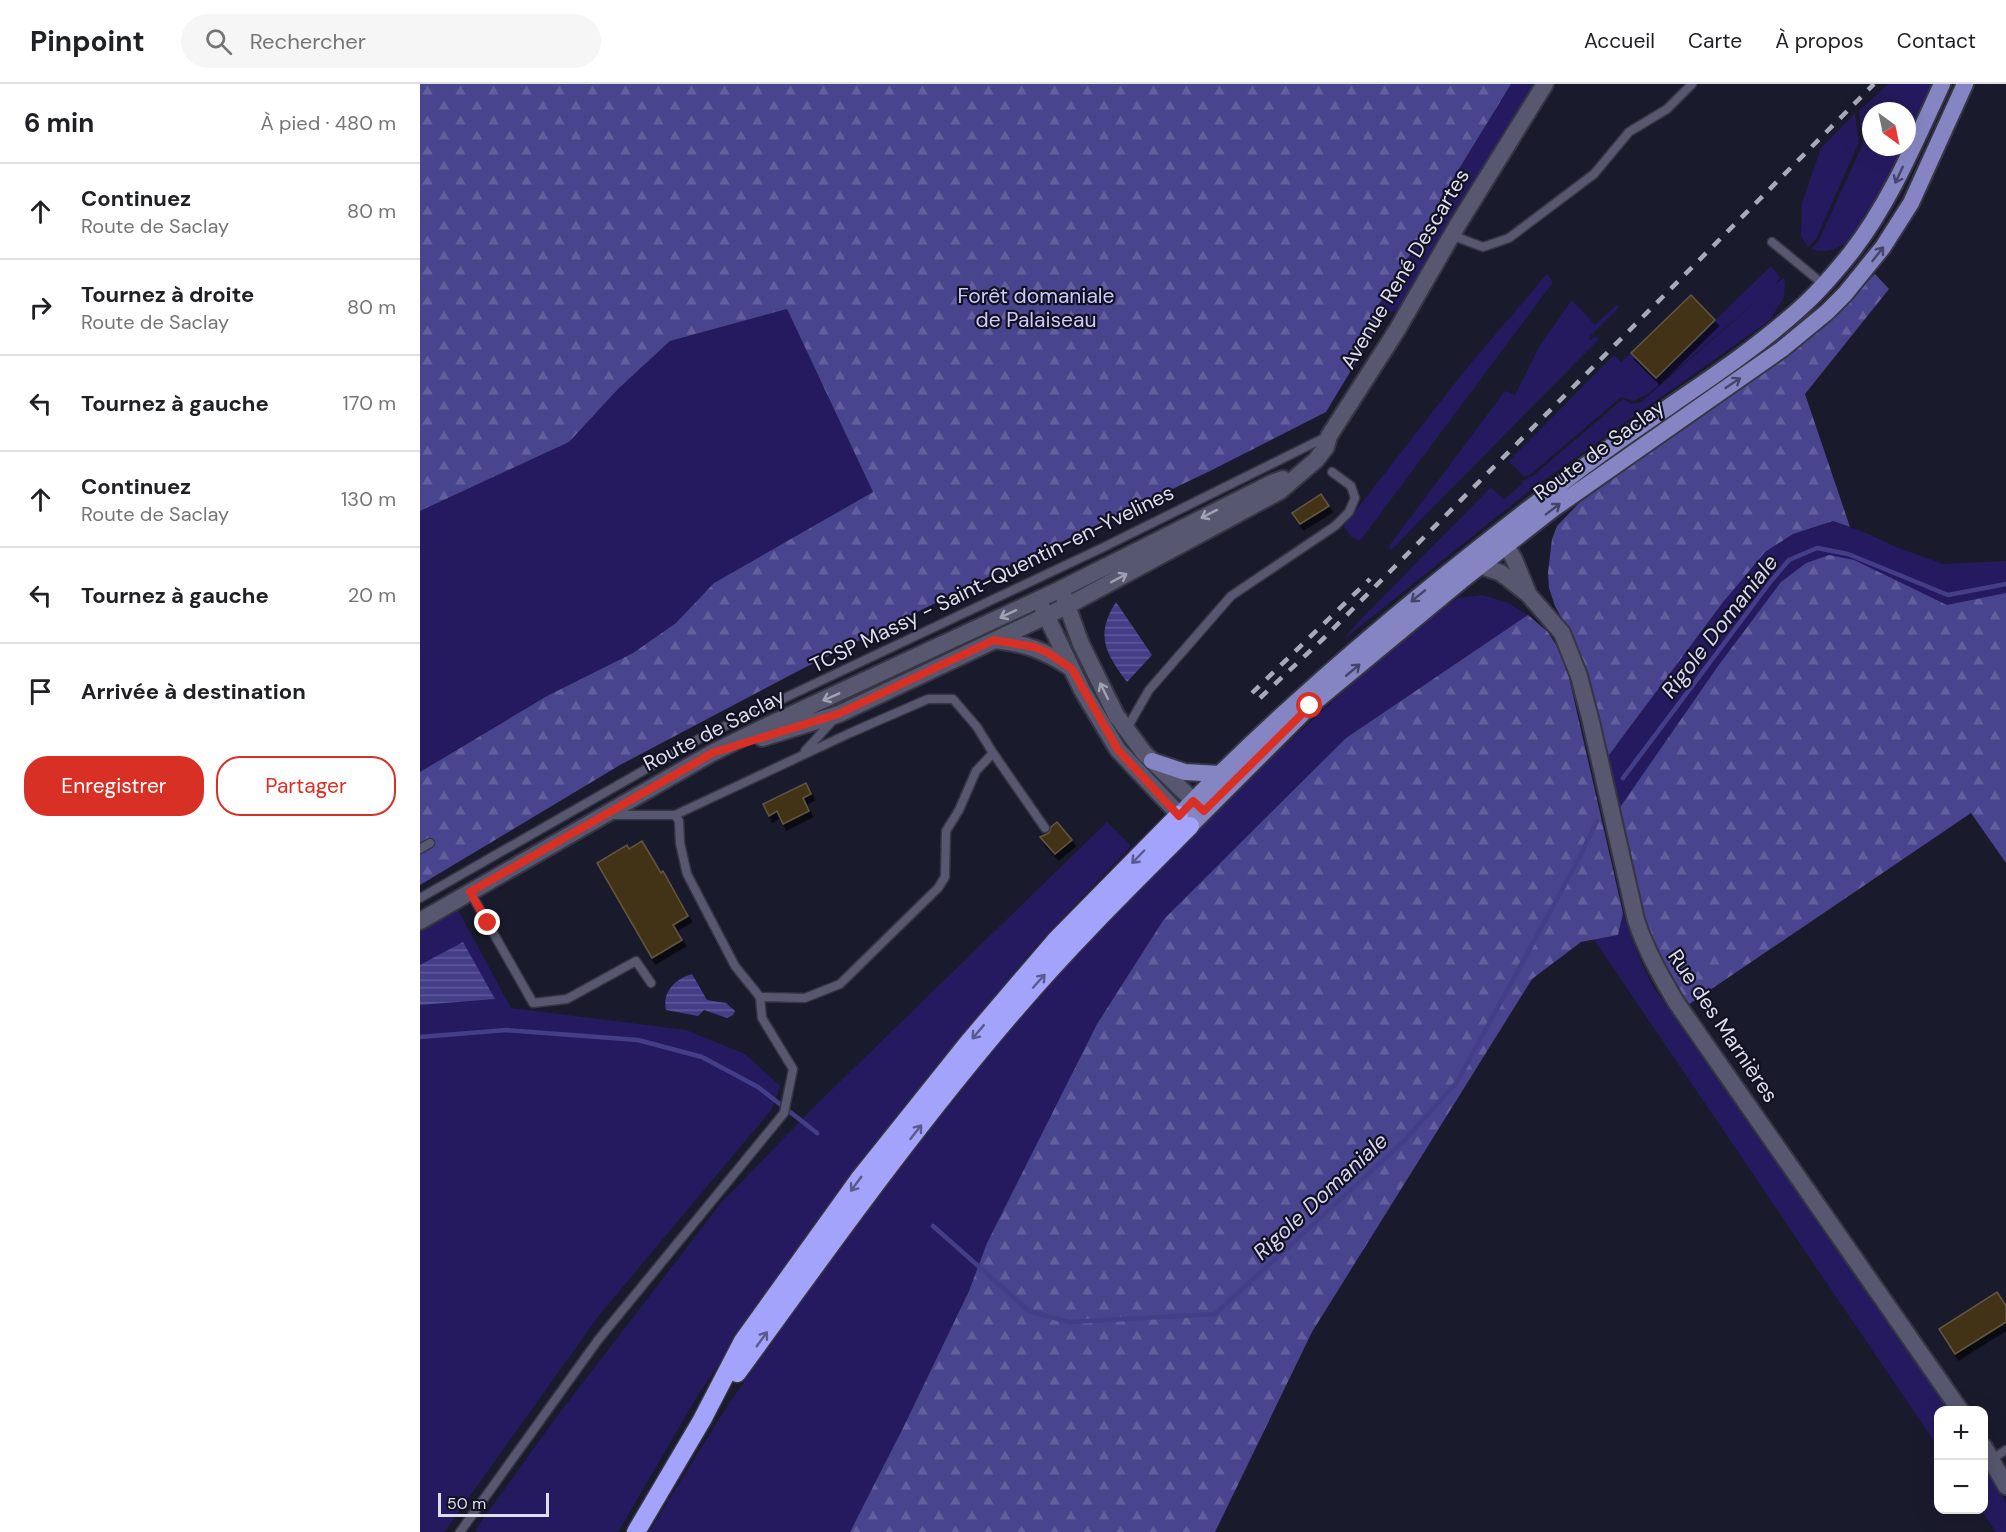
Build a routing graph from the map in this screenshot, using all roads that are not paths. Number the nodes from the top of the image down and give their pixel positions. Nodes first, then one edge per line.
1 (1545, 84) edge
2 (1692, 84) edge
3 (1942, 84) edge
4 (1965, 84) edge
5 (1451, 235) junction
6 (1772, 242) dead end
7 (1823, 284) junction
8 (1329, 436) junction
9 (1332, 472) dead end
10 (1301, 474) junction
11 (1503, 539) junction
12 (1464, 560) junction
13 (1481, 566) junction
14 (1061, 589) junction
15 (1528, 594) junction
16 (1038, 600) junction
17 (1067, 606) junction
18 (1046, 617) junction
19 (994, 640) junction
20 (1072, 669) junction
21 (838, 714) junction
22 (1126, 730) junction
23 (712, 753) junction
24 (993, 753) junction
25 (801, 756) junction
26 (1152, 761) junction
27 (1220, 774) junction
28 (1198, 806) junction
29 (602, 815) junction
30 (675, 815) junction
31 (1184, 821) junction
32 (1045, 828) dead end
33 (430, 843) dead end
34 (420, 849) edge
35 (470, 892) junction
36 (420, 898) edge
37 (420, 921) edge
38 (651, 984) dead end
39 (760, 997) junction
40 (1957, 1406) edge
41 (1994, 1452) edge
42 (2006, 1486) edge
43 (460, 1532) edge
44 (636, 1532) edge

1 - 5 street, Avenue René Descartes
2 - 5 lane
3 -> 7 main road, Route de Saclay
11 -> 4 main road, Route de Saclay
5 - 8 street, Avenue René Descartes
6 - 7 lane
7 - 11 main road, Route de Saclay
8 - 10 street, Avenue René Descartes
8 - 36 lane, TCSP Massy - Saint-Quentin-en-Yvelines
9 - 22 lane
10 -> 14 street, Route de Saclay
17 -> 10 street, Avenue René Descartes
11 - 12 main road, Route de Saclay
11 - 13 main road, Route de Saclay
11 - 15 street, Rue des Marnières
12 - 13 street, Rue des Marnières
12 -> 27 main road, Route de Saclay
13 - 15 street, Rue des Marnières
28 -> 13 main road, Route de Saclay
14 - 16 street, Route de Saclay
14 - 17 street
15 - 40 street, Rue des Marnières
16 - 18 street
16 -> 23 street, Route de Saclay
17 - 18 street, Avenue René Descartes
22 -> 17 street
18 - 19 street, Avenue René Descartes
18 - 20 street
19 - 20 street
19 - 21 street, Avenue René Descartes
20 - 31 street
21 - 23 street, Avenue René Descartes
21 - 25 lane
22 - 26 street
23 - 29 street, Route de Saclay
24 - 25 lane
24 - 32 lane
24 - 39 lane
25 - 30 lane
26 - 27 main road
26 - 28 street
27 - 28 main road, Route de Saclay
28 - 31 main road, Route de Saclay
29 - 30 lane
29 - 35 street, Route de Saclay
30 - 39 lane
31 - 44 highway
33 - 34 lane
35 - 37 street, Route de Saclay
35 - 38 lane
39 - 43 lane
41 - 42 street

